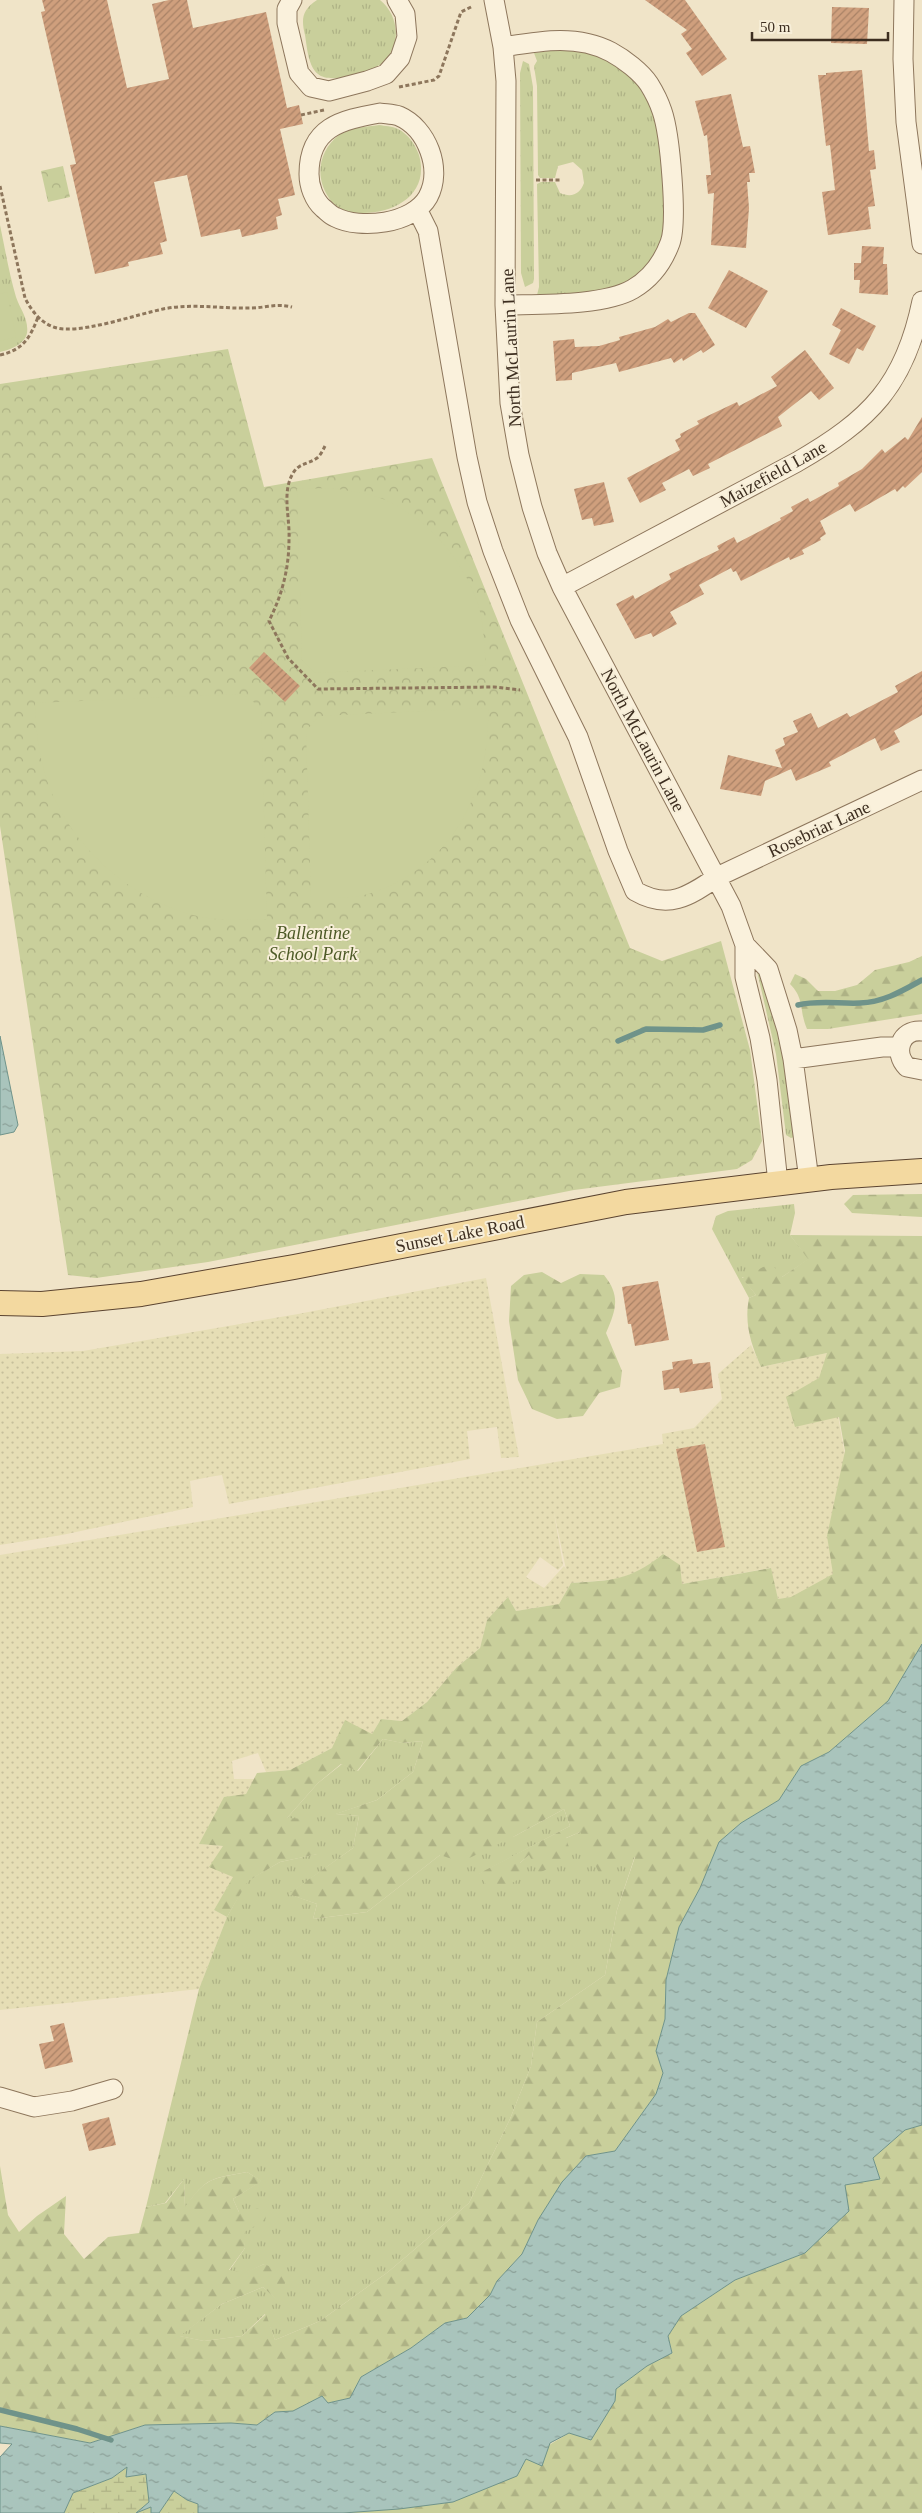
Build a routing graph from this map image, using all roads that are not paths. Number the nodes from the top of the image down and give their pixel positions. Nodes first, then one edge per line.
1 (292, 0) edge
2 (397, 0) edge
3 (494, 0) edge
4 (904, 0) edge
5 (503, 46) junction
6 (416, 210) junction
7 (922, 244) edge
8 (922, 301) edge
9 (505, 305) junction
10 (562, 587) junction
11 (922, 780) edge
12 (717, 877) junction
13 (745, 946) junction
14 (922, 1031) edge
15 (900, 1047) junction
16 (793, 1060) junction
17 (922, 1070) edge
18 (922, 1171) edge
19 (809, 1180) junction
20 (778, 1183) junction
21 (0, 1303) edge
22 (113, 2090) dead end
23 (0, 2097) edge

1 - 2 street
3 - 5 street, North McLaurin Lane
4 - 7 street
5 - 9 street, North McLaurin Lane
5 - 9 street
6 - 6 street
6 - 12 street, Rosebriar Lane
8 - 10 street, Maizefield Lane
9 - 10 street, North McLaurin Lane
10 - 12 street, North McLaurin Lane
11 - 12 street, Rosebriar Lane
12 - 13 street, North McLaurin Lane
13 - 16 street, North McLaurin Lane
13 - 20 street, North McLaurin Lane
14 - 15 street
15 - 16 street
15 - 17 street
16 - 19 street, North McLaurin Lane
18 - 19 main road, Sunset Lake Road
19 - 20 main road, Sunset Lake Road
20 - 21 main road, Sunset Lake Road
22 - 23 street

